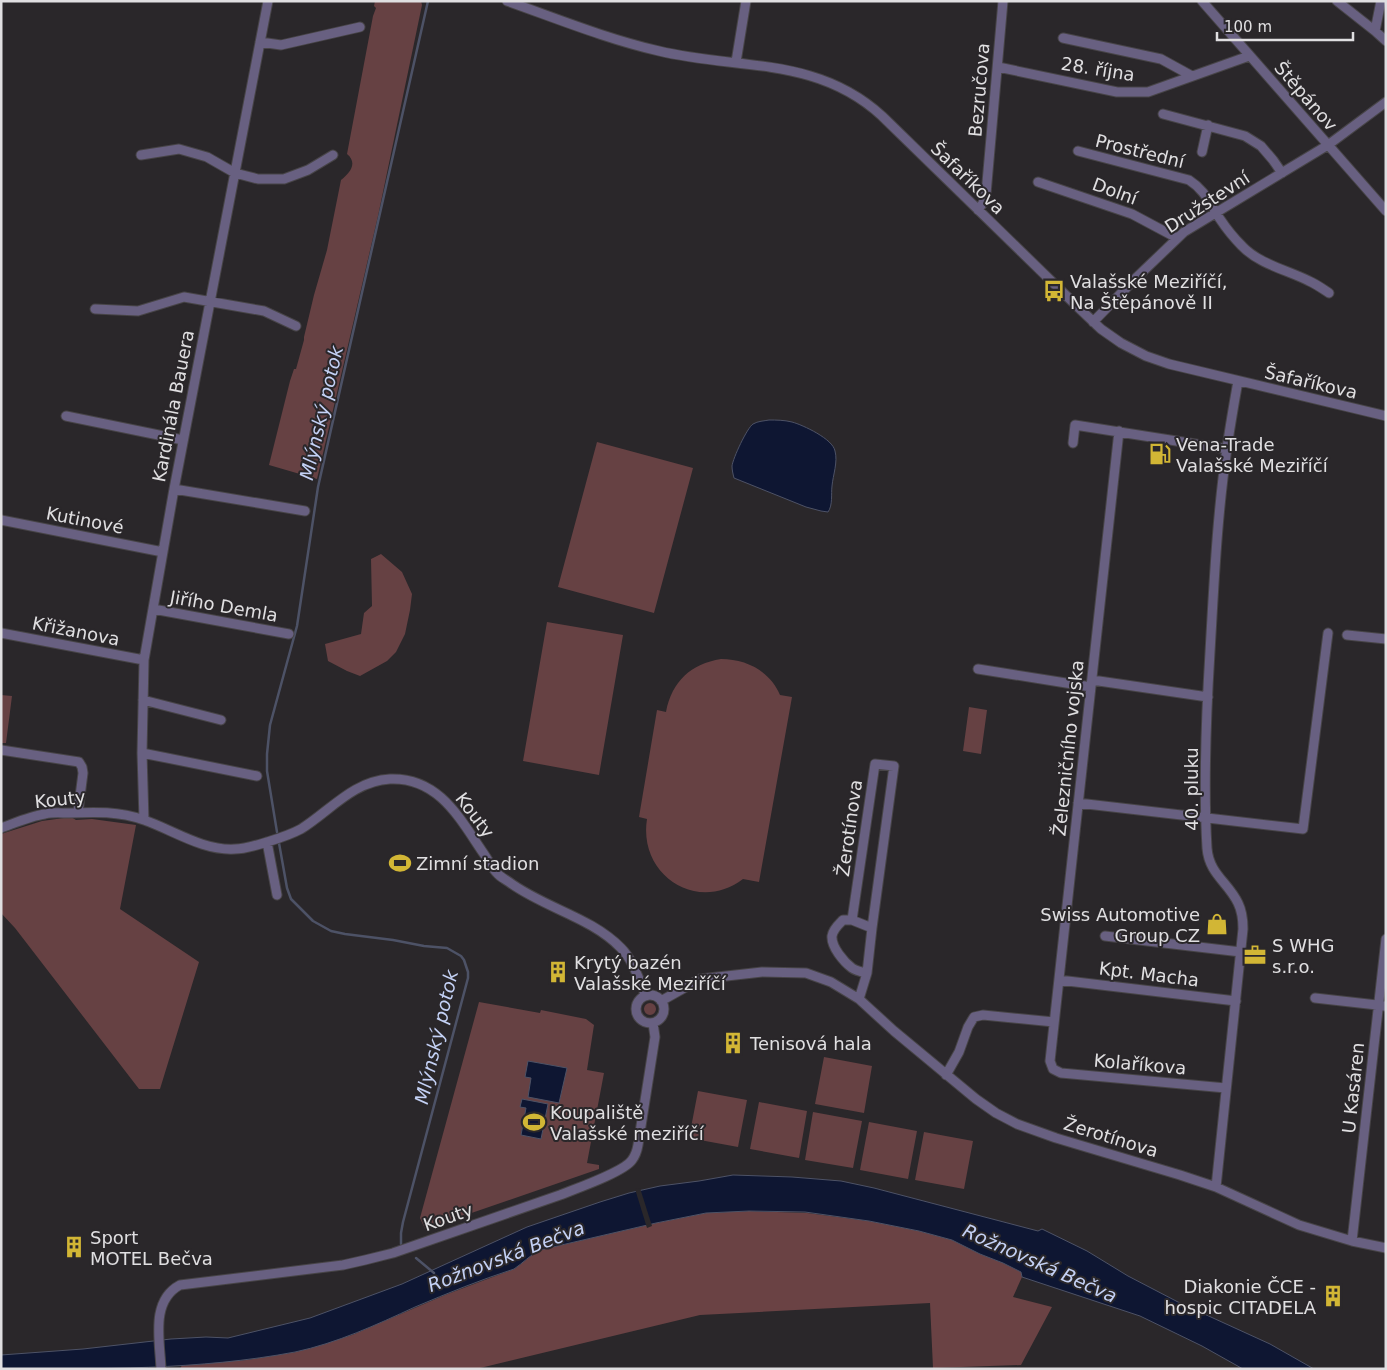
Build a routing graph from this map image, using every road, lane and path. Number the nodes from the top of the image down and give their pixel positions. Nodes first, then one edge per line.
1 (268, 1) edge
2 (507, 1) edge
3 (746, 1) edge
4 (1004, 1) edge
5 (1202, 1) edge
6 (1337, 1) edge
7 (1381, 1) edge
8 (360, 27) dead end
9 (1376, 31) junction
10 (1063, 38) dead end
11 (1386, 41) edge
12 (260, 42) junction
13 (1249, 56) junction
14 (736, 62) junction
15 (998, 67) junction
16 (1192, 76) junction
17 (1386, 102) edge
18 (1163, 114) dead end
19 (1208, 125) junction
20 (1328, 145) junction
21 (1078, 151) dead end
22 (1202, 152) dead end
23 (141, 155) dead end
24 (333, 155) dead end
25 (235, 173) junction
26 (1282, 173) junction
27 (1038, 182) dead end
28 (978, 210) junction
29 (1216, 212) junction
30 (1386, 212) edge
31 (1177, 238) junction
32 (1329, 293) dead end
33 (210, 301) junction
34 (95, 310) dead end
35 (1093, 322) junction
36 (296, 326) dead end
37 (1238, 381) junction
38 (66, 416) dead end
39 (1386, 416) edge
40 (1119, 431) junction
41 (183, 440) junction
42 (1074, 443) dead end
43 (1227, 449) junction
44 (174, 489) junction
45 (305, 510) dead end
46 (1, 520) edge
47 (163, 552) junction
48 (153, 609) junction
49 (1, 633) edge
50 (1328, 633) dead end
51 (289, 634) dead end
52 (1347, 635) dead end
53 (1386, 639) edge
54 (144, 660) junction
55 (978, 669) dead end
56 (1091, 684) junction
57 (1208, 697) junction
58 (143, 700) junction
59 (221, 720) dead end
60 (1, 750) edge
61 (142, 753) junction
62 (257, 776) dead end
63 (1078, 803) junction
64 (78, 812) junction
65 (1205, 818) junction
66 (144, 820) junction
67 (1, 828) edge
68 (267, 842) junction
69 (277, 895) dead end
70 (852, 920) junction
71 (872, 928) junction
72 (1105, 936) dead end
73 (1386, 939) edge
74 (1241, 952) junction
75 (867, 973) junction
76 (1059, 980) junction
77 (646, 996) junction
78 (859, 998) junction
79 (1316, 998) dead end
80 (662, 1001) junction
81 (1236, 1001) junction
82 (1382, 1005) edge
83 (1054, 1022) junction
84 (653, 1023) junction
85 (1053, 1069) joint
86 (946, 1075) junction
87 (1226, 1088) junction
88 (1216, 1187) junction
89 (1352, 1242) junction
90 (1386, 1248) edge
91 (161, 1369) edge

1 - 12 street, Kardinála Bauera
2 - 14 street, Šafaříkova
3 - 14 street
4 - 15 street, Bezručova
5 - 13 street, Štěpánov
6 - 9 street
7 - 9 street
8 - 12 street
9 - 11 street
10 - 16 street
12 - 25 street, Kardinála Bauera
13 - 16 street, 28. října
13 - 20 street, Štěpánov
14 - 28 street, Šafaříkova
15 - 16 street, 28. října
15 - 28 street, Bezručova
17 - 20 street, Družstevní
18 - 19 street
19 - 22 street
19 - 26 street
20 - 26 street, Družstevní
20 - 30 street, Štěpánov
21 - 29 street, Prostřední
23 - 25 street
24 - 25 street
25 - 33 street, Kardinála Bauera
26 - 29 street, Družstevní
27 - 31 street, Dolní
28 - 35 street, Šafaříkova
29 - 31 street, Družstevní
29 - 32 street, Prostřední
31 - 35 street, Družstevní
33 - 34 street
33 - 36 street
33 - 41 street, Kardinála Bauera
35 - 37 street, Šafaříkova
37 - 39 street, Šafaříkova
37 - 43 street, 40. pluku
38 - 41 street
40 - 42 street
40 - 43 street
40 - 56 street, Železničního vojska
41 - 44 street, Kardinála Bauera
43 - 57 street, 40. pluku
44 - 45 street
44 - 47 street, Kardinála Bauera
46 - 47 street, Kutinové
47 - 48 street, Kardinála Bauera
48 - 51 street, Jiřího Demla
48 - 54 street, Kardinála Bauera
49 - 54 street, Křižanova
50 - 65 street
52 - 53 street
54 - 58 street, Kardinála Bauera
55 - 56 street
56 - 57 street
56 - 63 street, Železničního vojska
57 - 65 street, 40. pluku
58 - 59 street
58 - 61 street, Kardinála Bauera
60 - 64 street
61 - 62 street
61 - 66 street, Kardinála Bauera
63 - 65 street
63 - 76 street, Železničního vojska
64 - 66 street, Kouty
64 - 67 street, Kouty
65 - 74 street, 40. pluku
66 - 68 street, Kouty
68 - 69 street
68 - 77 street, Kouty
70 - 71 street
70 - 71 street, Žerotínova
70 - 75 street
71 - 75 street, Žerotínova
72 - 74 street
73 - 82 street, U Kasáren
74 - 81 street, 40. pluku
75 - 78 street, Žerotínova
76 - 81 street, Kpt. Macha
76 - 83 street, Železničního vojska
77 - 80 street
77 - 84 street
78 - 80 street, Žerotínova
78 - 86 street, Žerotínova
79 - 82 street
80 - 84 street
81 - 87 street, 40. pluku
82 - 89 street, U Kasáren
83 - 85 street, Železničního vojska
83 - 86 street
84 - 91 street, Kouty
85 - 87 street, Kolaříkova
86 - 88 street, Žerotínova
87 - 88 street, 40. pluku
88 - 89 street, Žerotínova
89 - 90 street, Žerotínova

